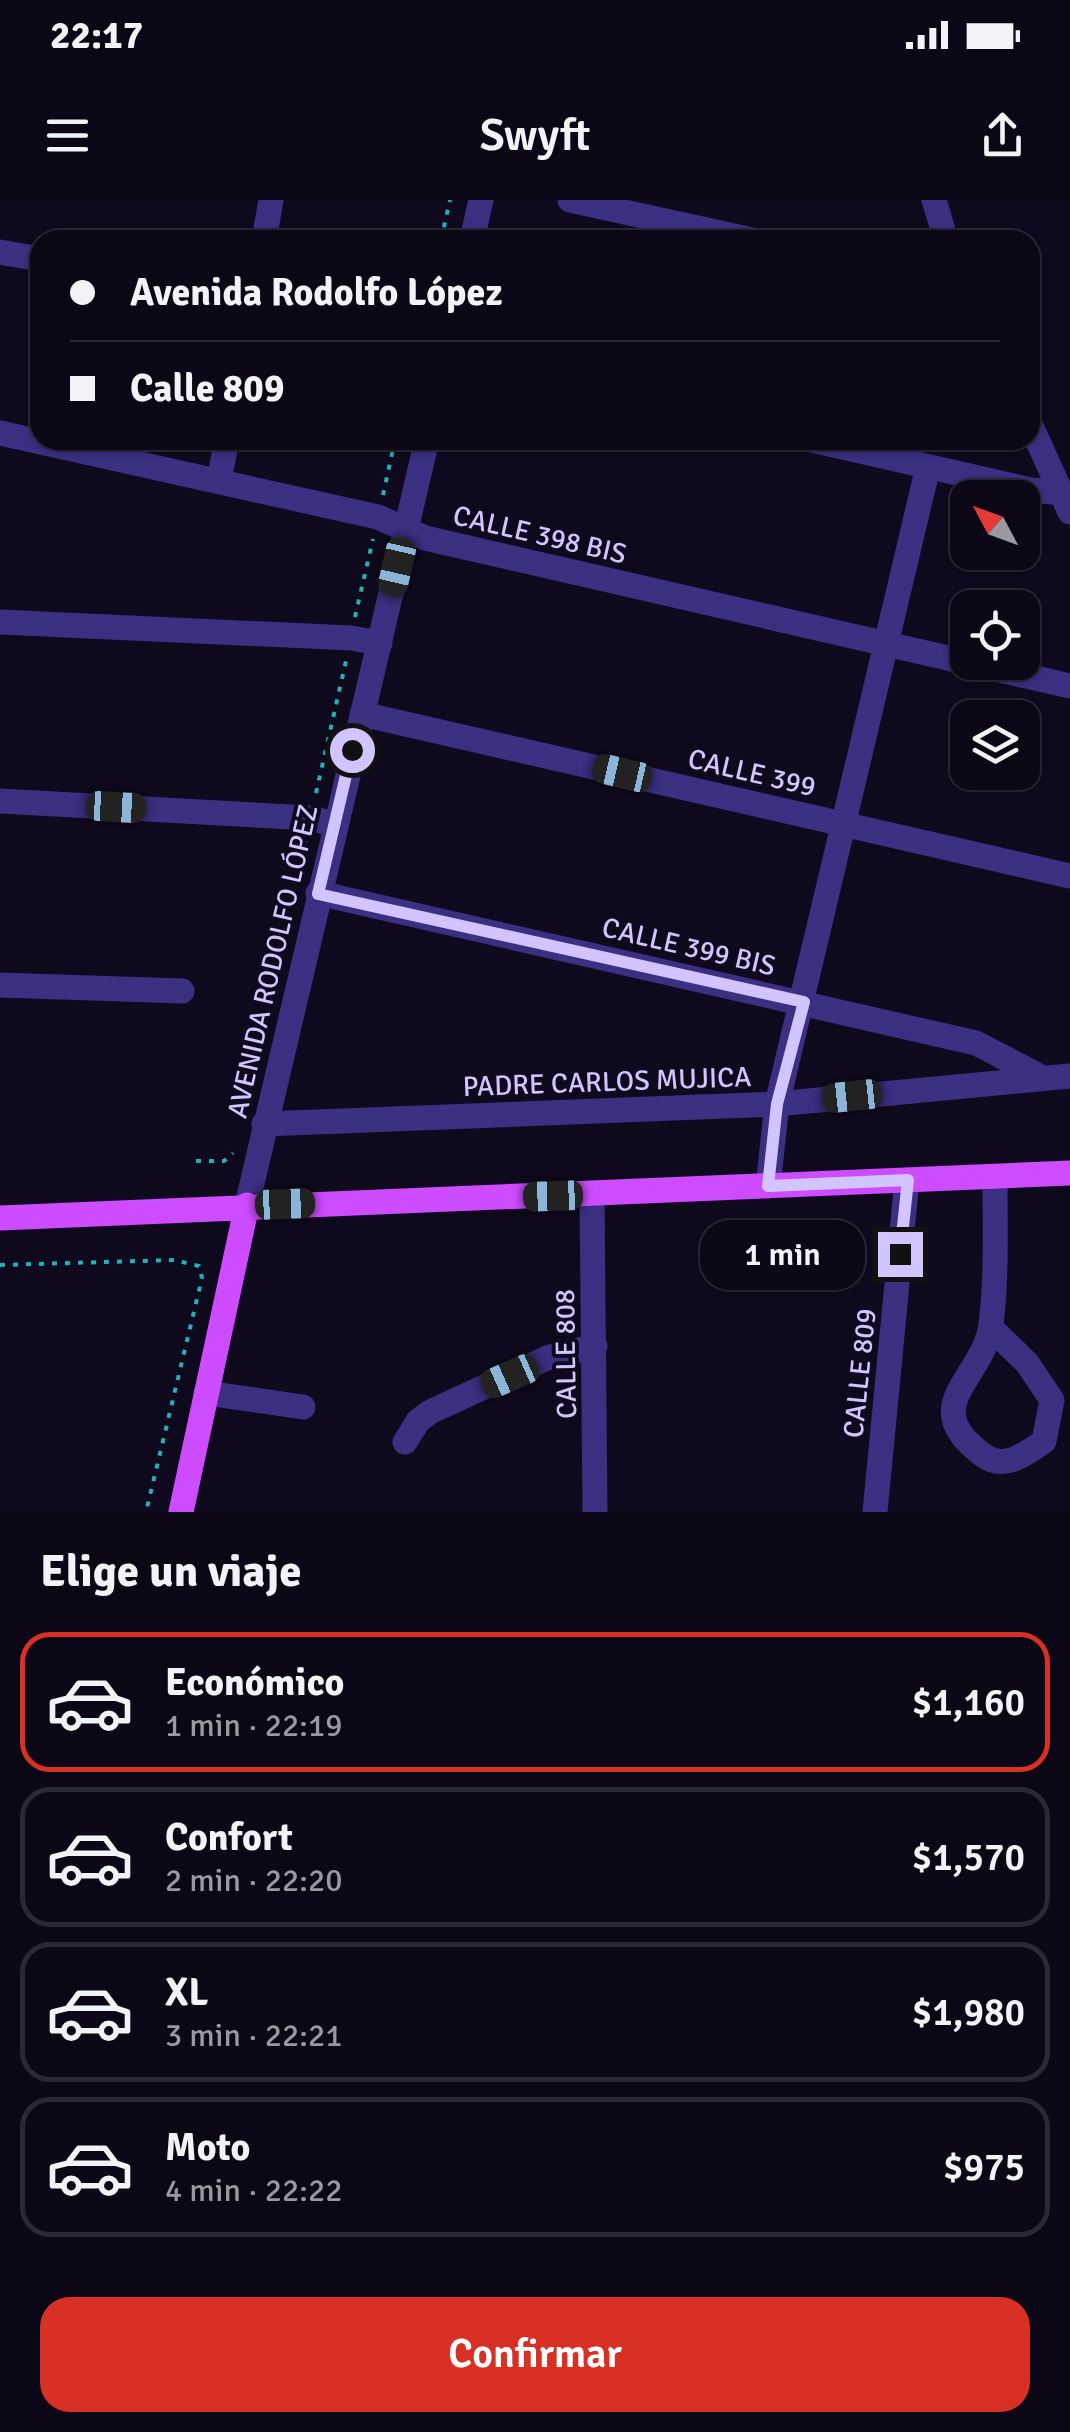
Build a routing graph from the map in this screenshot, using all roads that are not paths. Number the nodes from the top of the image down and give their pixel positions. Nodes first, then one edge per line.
1 (271, 200) edge
2 (482, 200) edge
3 (570, 200) edge
4 (934, 200) edge
5 (266, 230) edge
6 (474, 230) edge
7 (706, 230) edge
8 (943, 230) edge
9 (0, 252) edge
10 (30, 257) edge
11 (0, 433) edge
12 (30, 439) edge
13 (1040, 445) edge
14 (79, 450) edge
15 (225, 450) edge
16 (424, 450) edge
17 (855, 450) edge
18 (928, 467) junction
19 (219, 480) junction
20 (1067, 502) edge
21 (406, 529) junction
22 (0, 622) edge
23 (380, 643) junction
24 (888, 644) junction
25 (1070, 686) edge
26 (362, 714) junction
27 (0, 801) edge
28 (334, 824) junction
29 (845, 824) junction
30 (1070, 876) edge
31 (318, 894) junction
32 (0, 985) edge
33 (182, 991) dead end
34 (804, 1002) junction
35 (1070, 1076) edge
36 (1041, 1077) junction
37 (777, 1104) junction
38 (264, 1124) junction
39 (1070, 1173) edge
40 (995, 1178) junction
41 (908, 1180) junction
42 (768, 1186) junction
43 (592, 1196) junction
44 (247, 1205) junction
45 (0, 1218) edge
46 (991, 1328) junction
47 (595, 1346) junction
48 (206, 1394) junction
49 (303, 1406) dead end
50 (406, 1442) dead end
51 (181, 1512) edge
52 (595, 1512) edge
53 (875, 1512) edge

1 - 5 street
2 - 6 street
3 - 7 street
4 - 8 street
9 - 10 street
11 - 12 street, CALLE 398 BIS
13 - 20 street
14 - 19 street, CALLE 398 BIS
15 - 19 street
16 - 21 street, AVENIDA RODOLFO LÓPEZ
17 - 18 street
18 - 20 street
18 - 24 street
19 - 21 street, CALLE 398 BIS
21 - 23 street, AVENIDA RODOLFO LÓPEZ
21 - 24 street, CALLE 398 BIS
22 - 23 street
23 - 26 street, AVENIDA RODOLFO LÓPEZ
24 - 25 street, CALLE 398 BIS
24 - 29 street
26 - 28 street, AVENIDA RODOLFO LÓPEZ
26 - 29 street, CALLE 399
27 - 28 street
28 - 31 street, AVENIDA RODOLFO LÓPEZ
29 - 30 street, CALLE 399
29 - 34 street
31 - 34 street, CALLE 399 BIS
31 - 38 street, AVENIDA RODOLFO LÓPEZ
32 - 33 street
34 - 36 street, CALLE 399 BIS
34 - 37 street
35 - 36 street, PADRE CARLOS MUJICA
36 - 37 street, PADRE CARLOS MUJICA
37 - 38 street, PADRE CARLOS MUJICA
37 - 42 street
38 - 44 street, AVENIDA RODOLFO LÓPEZ
39 - 40 main road
40 - 41 main road
40 - 46 street
41 - 42 main road
41 - 53 street, CALLE 809
42 - 43 main road
43 - 44 main road
43 - 47 street, CALLE 808
44 - 45 main road
44 - 48 main road
46 - 46 street
47 - 50 street
47 - 52 street, CALLE 808
48 - 49 street
48 - 51 main road

